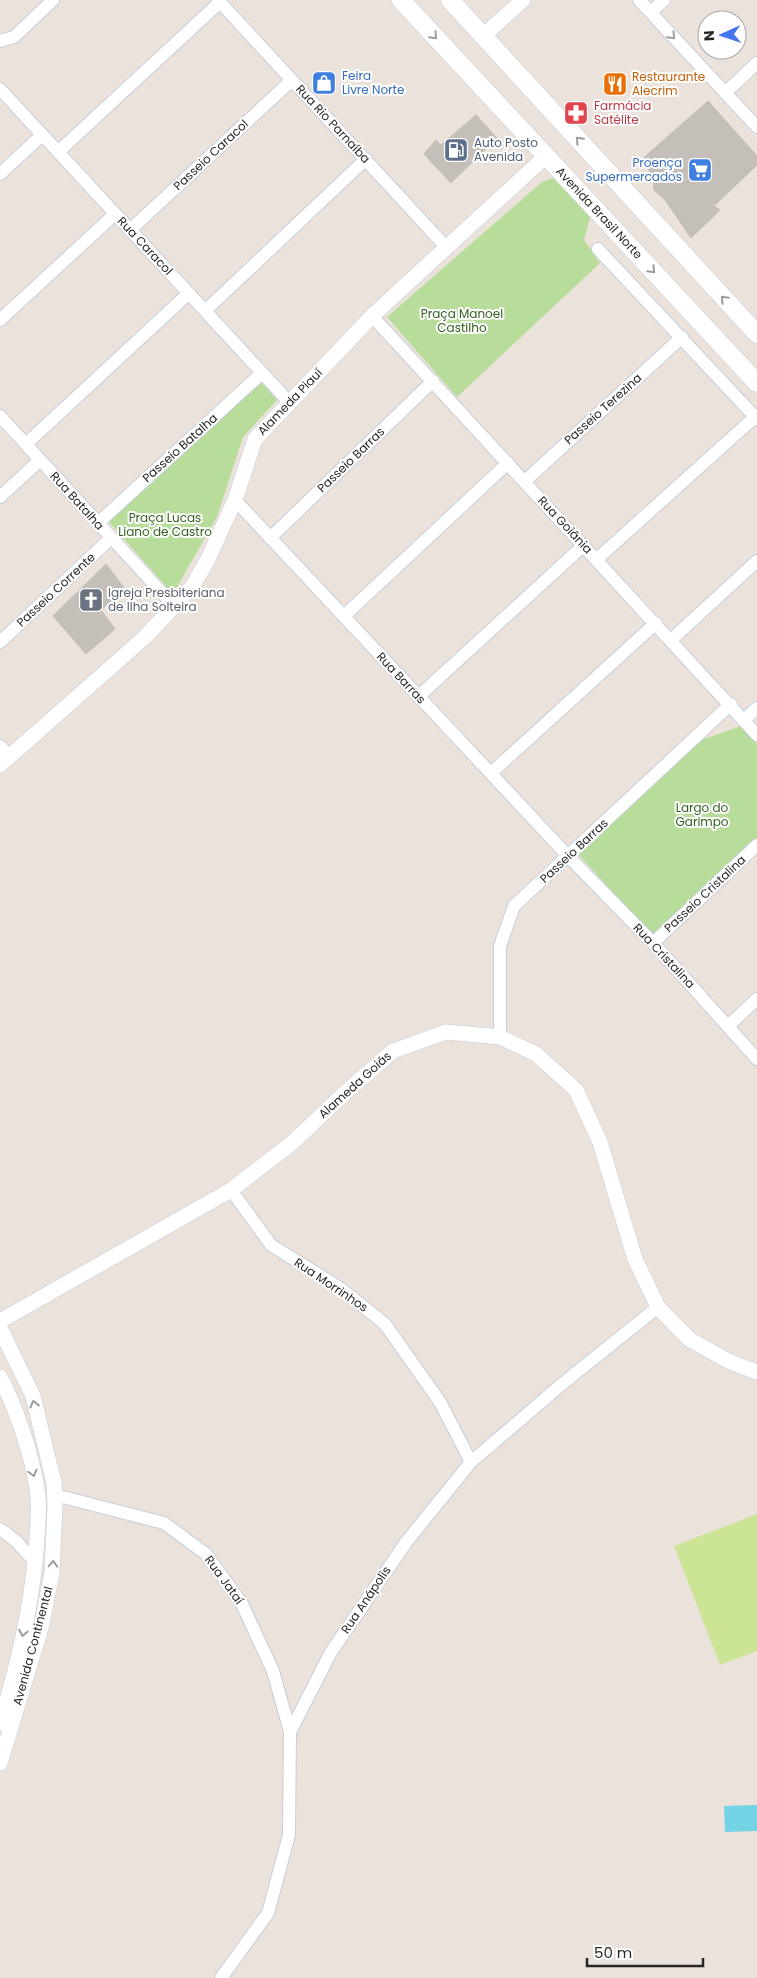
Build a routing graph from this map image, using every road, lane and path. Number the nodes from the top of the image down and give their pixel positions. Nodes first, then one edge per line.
1 (53, 0) edge
2 (401, 0) edge
3 (450, 0) edge
4 (522, 0) edge
5 (639, 0) edge
6 (664, 0) edge
7 (219, 1) edge
8 (651, 12) junction
9 (483, 36) junction
10 (0, 41) edge
11 (757, 63) edge
12 (292, 80) junction
13 (0, 89) edge
14 (725, 93) junction
15 (757, 127) edge
16 (42, 135) junction
17 (58, 152) junction
18 (546, 156) junction
19 (366, 159) junction
20 (0, 174) edge
21 (115, 214) junction
22 (130, 230) junction
23 (447, 248) junction
24 (598, 249) dead end
25 (188, 293) junction
26 (205, 311) junction
27 (372, 316) junction
28 (0, 320) edge
29 (757, 334) edge
30 (682, 337) junction
31 (262, 372) junction
32 (433, 381) junction
33 (757, 383) edge
34 (290, 402) junction
35 (0, 416) edge
36 (756, 418) edge
37 (26, 444) junction
38 (40, 460) junction
39 (508, 463) junction
40 (525, 481) junction
41 (0, 497) edge
42 (234, 500) junction
43 (98, 523) junction
44 (111, 538) junction
45 (270, 538) junction
46 (584, 545) junction
47 (597, 559) junction
48 (757, 561) edge
49 (175, 607) junction
50 (344, 616) junction
51 (656, 623) junction
52 (672, 639) junction
53 (0, 642) edge
54 (419, 696) junction
55 (731, 704) junction
56 (757, 708) edge
57 (744, 720) junction
58 (757, 735) edge
59 (3, 756) edge
60 (491, 773) junction
61 (757, 845) edge
62 (568, 856) junction
63 (653, 943) junction
64 (757, 999) edge
65 (728, 1026) junction
66 (500, 1037) junction
67 (757, 1058) edge
68 (231, 1190) junction
69 (658, 1307) junction
70 (0, 1321) edge
71 (0, 1328) edge
72 (757, 1372) edge
73 (0, 1378) edge
74 (471, 1462) junction
75 (54, 1495) junction
76 (0, 1529) edge
77 (35, 1562) junction
78 (0, 1724) edge
79 (290, 1732) junction
80 (0, 1763) edge
81 (221, 1978) edge

1 - 10 street
2 -> 18 main road, Avenida Brasil Norte
3 - 9 main road
4 - 9 street
5 - 8 street
6 - 8 street
7 - 12 street, Rua Rio Parnaíba
7 - 17 street
8 -> 14 street
29 -> 9 main road
11 - 14 street
12 - 19 street, Rua Rio Parnaíba
12 - 22 street, Passeio Caracol
13 - 16 street, Rua Caracol
14 - 15 street
16 - 17 street, Rua Caracol
16 - 20 street
17 - 21 street, Rua Caracol
18 - 23 street, Alameda Piauí
18 -> 33 main road, Avenida Brasil Norte
19 - 23 street, Rua Rio Parnaíba
19 - 26 street
21 - 22 street, Rua Caracol
21 - 28 street
22 - 25 street, Rua Caracol
23 - 27 street, Alameda Piauí
24 - 30 street
25 - 26 street, Rua Caracol
25 - 37 street
26 - 31 street, Rua Caracol
27 - 32 street, Rua Goiânia
27 - 34 street, Alameda Piauí
30 - 36 street
30 - 40 street, Passeio Terezina
31 - 34 street, Rua Caracol
31 - 43 street, Passeio Batalha
32 - 39 street, Rua Goiânia
32 - 45 street, Passeio Barras
34 - 42 street, Alameda Piauí
35 - 37 street, Rua Batalha
36 - 47 street
37 - 38 street, Rua Batalha
38 - 41 street
38 - 43 street, Rua Batalha
39 - 40 street, Rua Goiânia
39 - 50 street
40 - 46 street, Rua Goiânia
42 - 45 street, Rua Barras
42 - 49 street, Alameda Piauí
43 - 44 street, Rua Batalha
44 - 49 street, Rua Batalha
44 - 53 street, Passeio Corrente
45 - 50 street, Rua Barras
46 - 47 street, Rua Goiânia
46 - 54 street
47 - 51 street, Rua Goiânia
48 - 52 street
49 - 59 street, Alameda Piauí
50 - 54 street, Rua Barras
51 - 52 street, Rua Goiânia
51 - 60 street
52 - 55 street, Rua Goiânia
54 - 60 street, Rua Barras
55 - 57 street, Rua Goiânia
55 - 62 street, Passeio Barras
56 - 57 street
57 - 58 street, Rua Goiânia
60 - 62 street, Rua Barras
61 - 63 street, Passeio Cristalina
62 - 63 street, Rua Cristalina
62 - 66 street, Passeio Barras
63 - 65 street, Rua Cristalina
64 - 65 street
65 - 67 street, Rua Cristalina
66 - 68 street, Alameda Goiás
66 - 69 street, Alameda Goiás
68 - 70 street, Alameda Goiás
68 - 74 street, Rua Morrinhos
69 - 72 street, Alameda Goiás
69 - 74 street, Rua Anápolis
75 -> 71 street, Avenida Continental
73 -> 77 street, Avenida Continental
74 - 79 street, Rua Anápolis
75 - 79 street, Rua Jataí
80 -> 75 street, Avenida Continental
76 - 77 street
77 -> 78 street, Avenida Continental
79 - 81 street, Rua Anápolis

